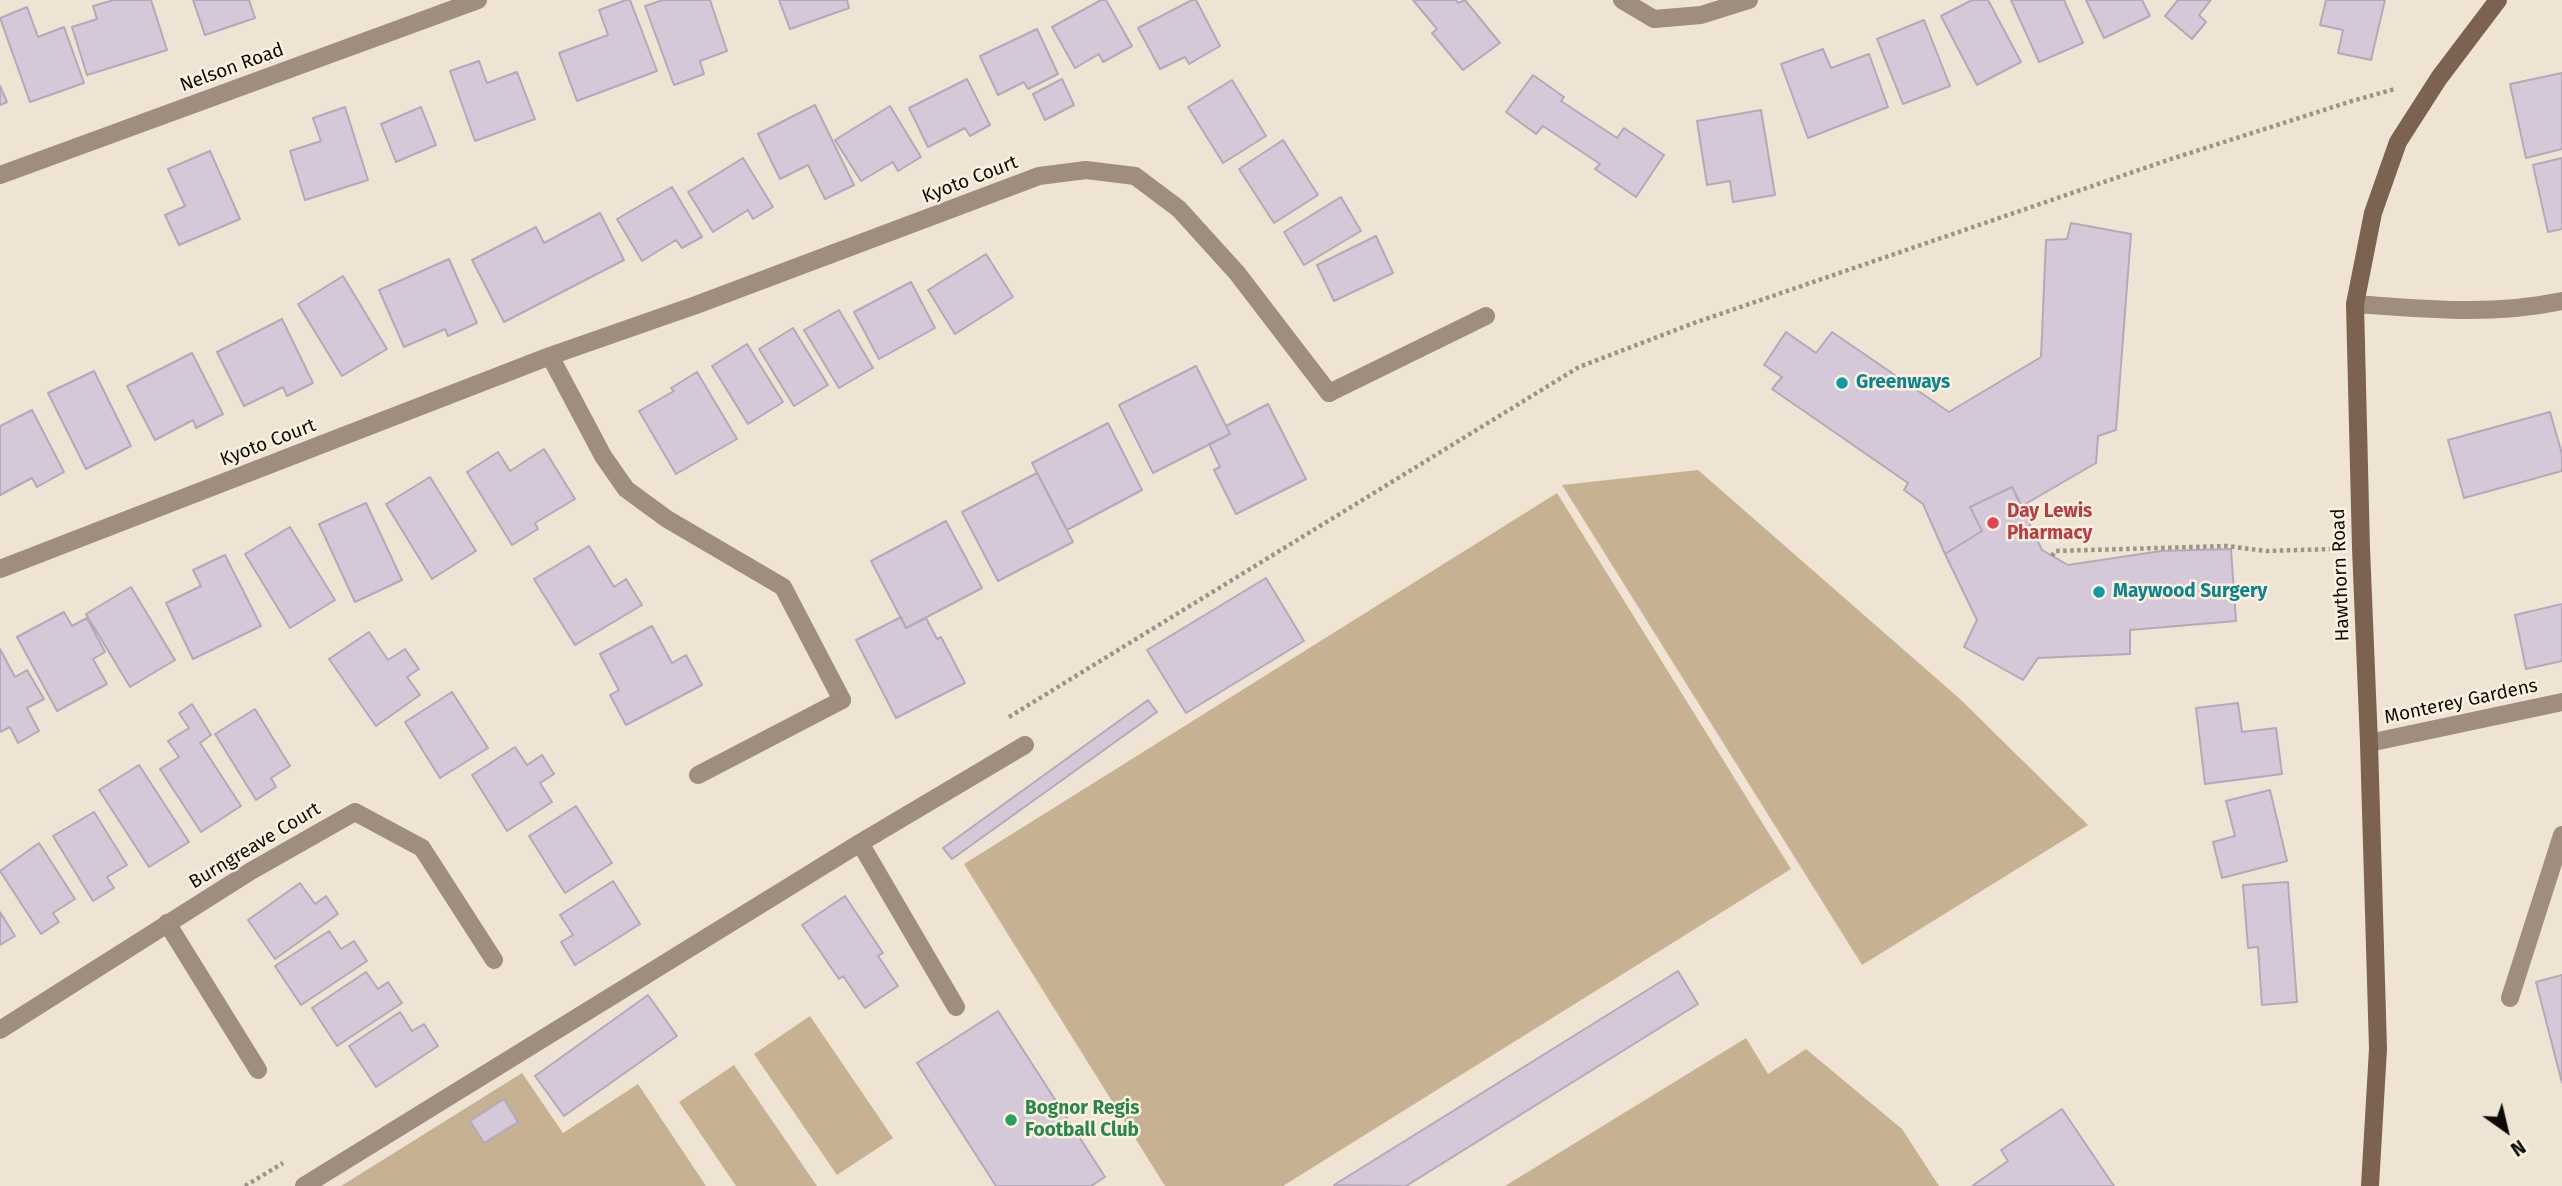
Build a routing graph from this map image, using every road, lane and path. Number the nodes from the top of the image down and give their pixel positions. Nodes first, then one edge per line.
1 (478, 0) edge
2 (1622, 0) edge
3 (1749, 0) edge
4 (2498, 0) edge
5 (2439, 78) junction
6 (0, 175) edge
7 (2562, 301) edge
8 (2356, 304) junction
9 (1486, 316) dead end
10 (550, 356) junction
11 (2361, 548) junction
12 (2052, 555) dead end
13 (0, 569) edge
14 (2562, 702) edge
15 (1007, 718) dead end
16 (2370, 743) junction
17 (1025, 745) dead end
18 (698, 775) dead end
19 (2562, 835) edge
20 (860, 843) junction
21 (167, 923) junction
22 (494, 960) dead end
23 (2510, 998) dead end
24 (956, 1007) dead end
25 (0, 1030) edge
26 (258, 1070) dead end
27 (292, 1157) dead end
28 (244, 1186) edge
29 (304, 1186) edge
30 (2370, 1186) edge

1 - 6 street, Nelson Road
2 - 3 street
4 - 5 street, Hawthorn Road
5 - 8 street, Hawthorn Road
5 - 15 path
7 - 8 street
8 - 11 street, Hawthorn Road
9 - 10 street, Kyoto Court
10 - 13 street, Kyoto Court
10 - 18 street
11 - 12 path
11 - 16 street, Hawthorn Road
14 - 16 street, Monterey Gardens
16 - 30 street, Hawthorn Road
17 - 20 street
19 - 23 street
20 - 24 street
20 - 29 street
21 - 22 street, Burngreave Court
21 - 25 street, Burngreave Court
21 - 26 street
27 - 28 path

